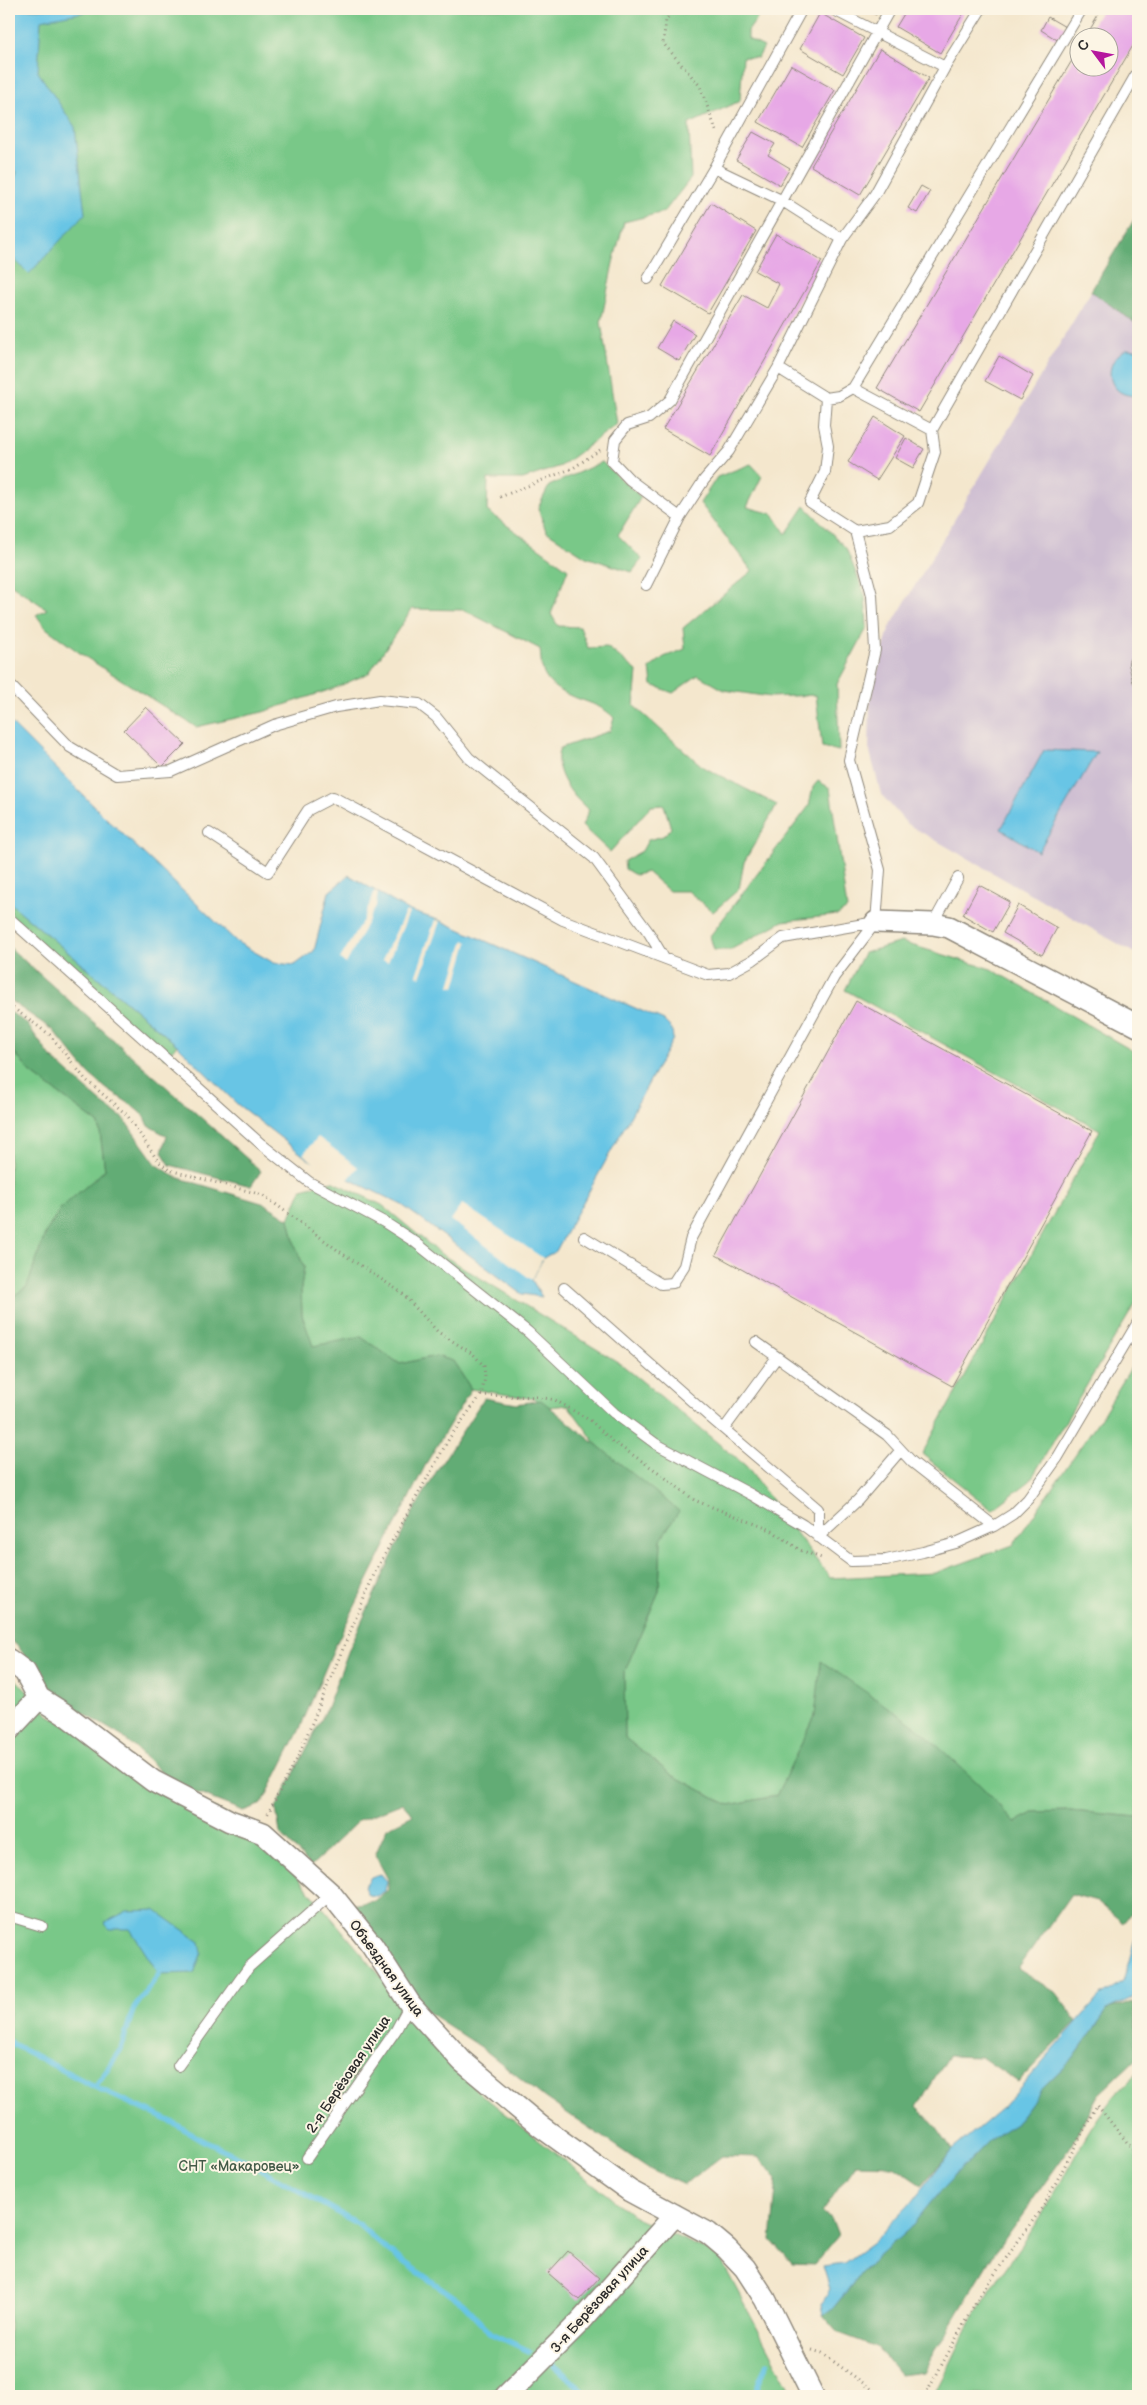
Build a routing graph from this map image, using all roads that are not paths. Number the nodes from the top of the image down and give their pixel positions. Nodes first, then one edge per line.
1 (802, 9) edge
2 (832, 9) edge
3 (890, 9) edge
4 (981, 9) edge
5 (1082, 9) edge
6 (877, 32) junction
7 (945, 67) junction
8 (1138, 71) edge
9 (714, 168) junction
10 (781, 200) junction
11 (842, 239) junction
12 (648, 279) dead end
13 (778, 368) junction
14 (852, 388) junction
15 (826, 398) junction
16 (932, 430) junction
17 (680, 517) junction
18 (855, 531) junction
19 (646, 585) dead end
20 (1138, 655) edge
21 (1138, 680) edge
22 (9, 684) edge
23 (208, 833) dead end
24 (958, 878) dead end
25 (9, 918) edge
26 (876, 922) junction
27 (933, 924) junction
28 (664, 958) junction
29 (1138, 1026) edge
30 (584, 1237) dead end
31 (564, 1288) dead end
32 (1138, 1322) edge
33 (756, 1342) dead end
34 (777, 1357) junction
35 (724, 1429) junction
36 (900, 1451) junction
37 (994, 1526) junction
38 (818, 1537) junction
39 (9, 1660) edge
40 (39, 1698) junction
41 (9, 1730) edge
42 (331, 1894) junction
43 (9, 1916) edge
44 (42, 1926) dead end
45 (410, 2004) junction
46 (178, 2066) dead end
47 (306, 2158) dead end
48 (675, 2215) junction
49 (506, 2396) edge
50 (813, 2396) edge

1 - 9 lane
2 - 6 lane
3 - 6 lane
4 - 7 lane
5 - 14 lane
6 - 7 lane
6 - 10 lane
7 - 11 lane
8 - 16 lane
9 - 10 lane
9 - 12 lane
10 - 11 lane
10 - 17 lane
11 - 13 lane
13 - 15 lane
13 - 17 lane
14 - 15 lane
14 - 16 lane
15 - 18 lane
16 - 18 lane
17 - 19 lane
18 - 26 lane
20 - 21 lane
22 - 28 lane
23 - 28 lane
24 - 27 lane
25 - 38 lane
26 - 27 street
26 - 28 lane
26 - 30 lane
27 - 29 street
31 - 35 lane
32 - 37 lane
33 - 34 lane
34 - 35 lane
34 - 36 lane
35 - 38 lane
36 - 37 lane
36 - 38 lane
37 - 38 lane
39 - 40 street, Объездная улица
40 - 41 street
40 - 42 street, Объездная улица
42 - 45 street, Объездная улица
42 - 46 lane
43 - 44 lane
45 - 47 lane, 2-я Берёзовая улица
45 - 48 street, Объездная улица
48 - 49 street, 3-я Берёзовая улица
48 - 50 street, Объездная улица

